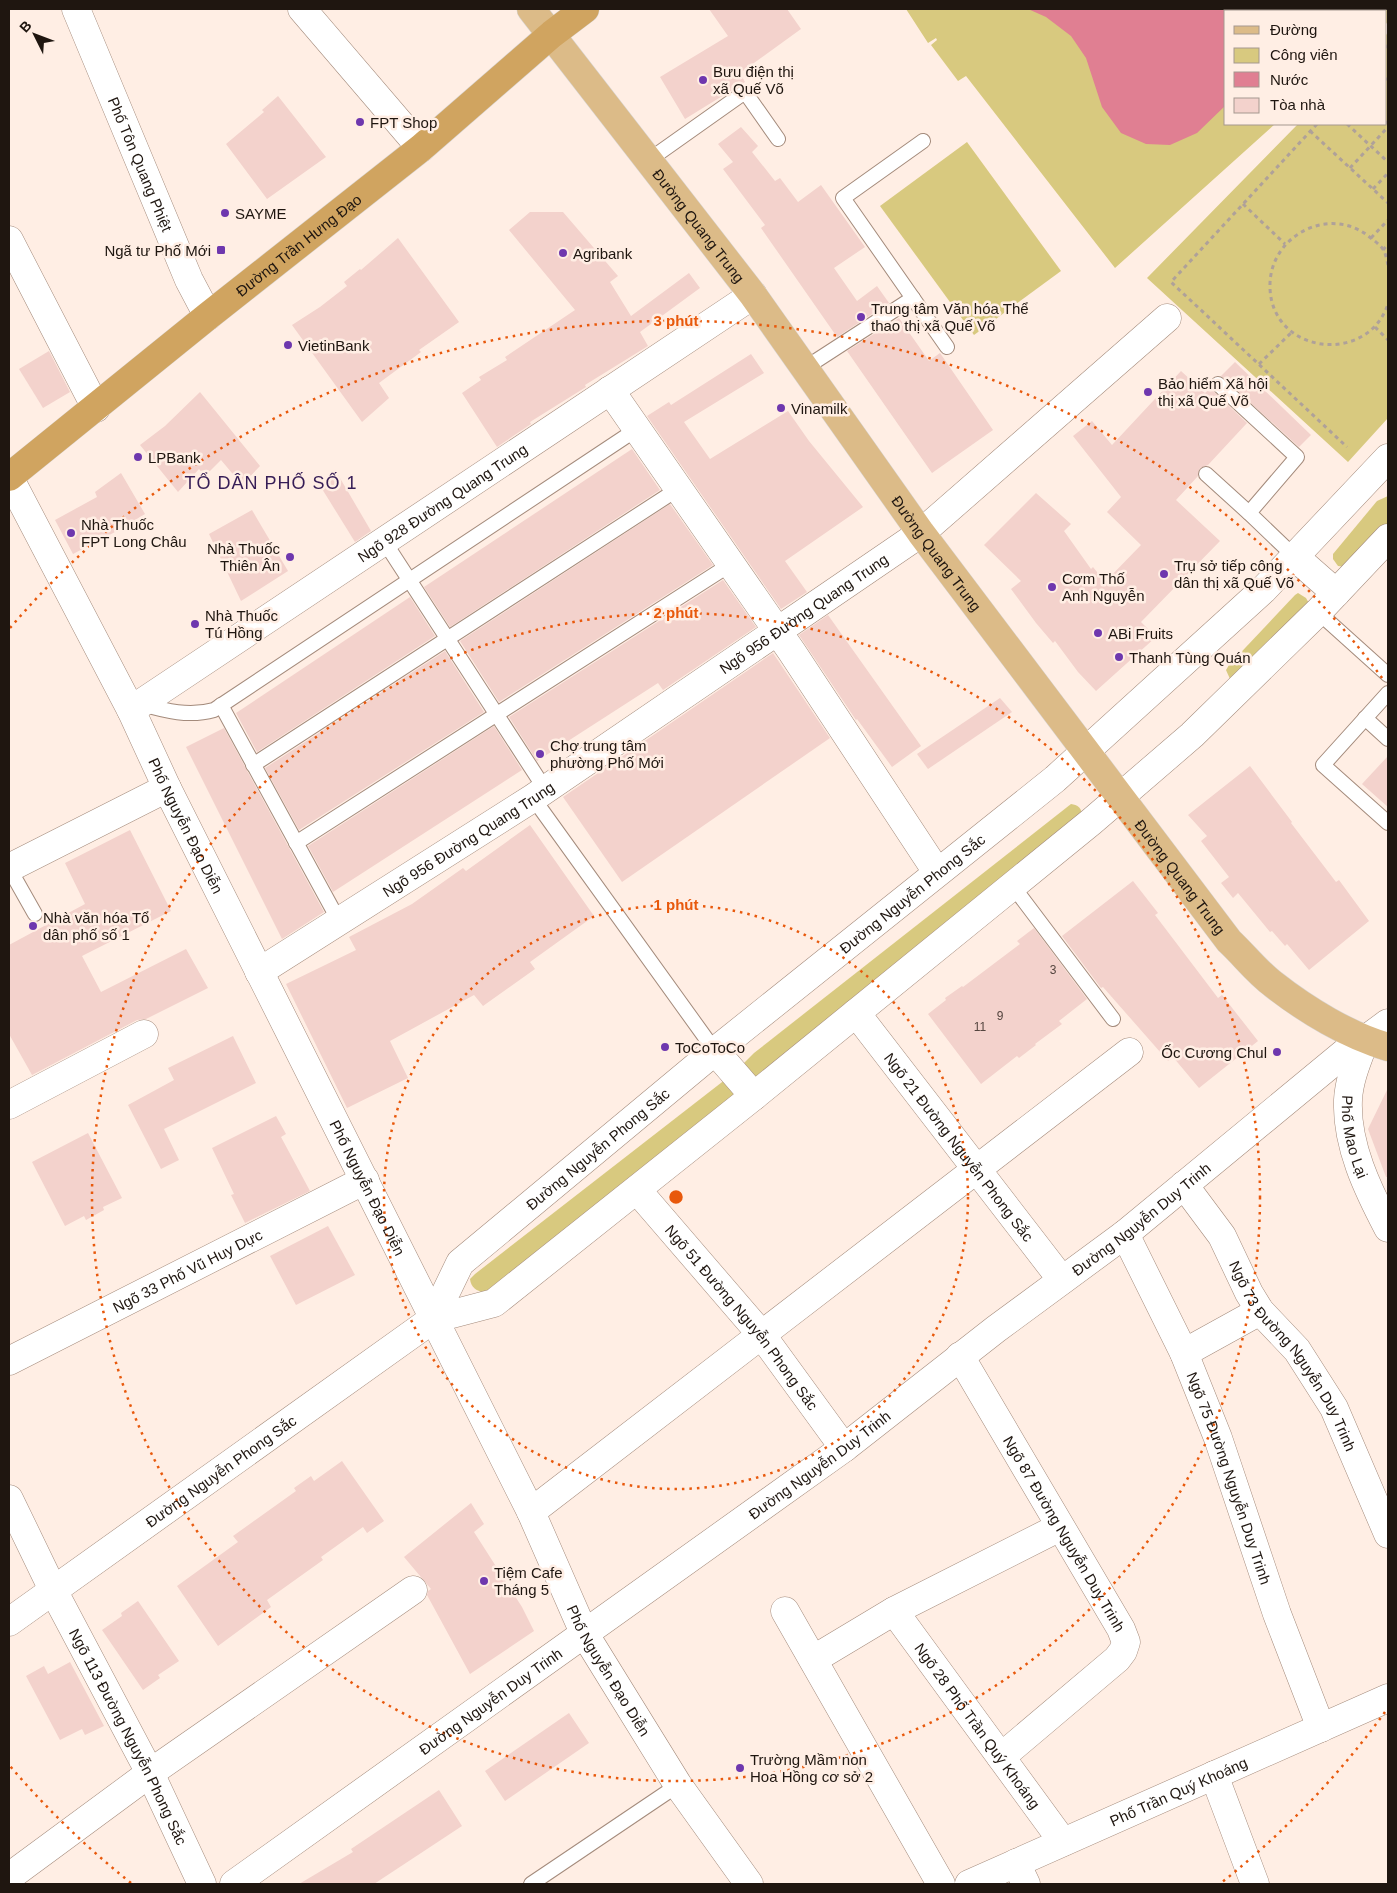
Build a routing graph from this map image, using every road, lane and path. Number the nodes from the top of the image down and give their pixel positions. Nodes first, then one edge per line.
1 (76, 9) edge
2 (302, 9) edge
3 (531, 9) edge
4 (585, 9) edge
5 (552, 34) junction
6 (1315, 125) edge
7 (1348, 125) edge
8 (1386, 125) edge
9 (1310, 131) junction
10 (778, 138) dead end
11 (922, 141) dead end
12 (1371, 145) junction
13 (421, 148) junction
14 (649, 160) junction
15 (1388, 162) edge
16 (1350, 168) junction
17 (1388, 173) edge
18 (1373, 189) junction
19 (1388, 203) edge
20 (1243, 204) junction
21 (1388, 220) edge
22 (1371, 238) junction
23 (1285, 244) junction
24 (1388, 244) edge
25 (1383, 250) junction
26 (12, 252) edge
27 (1388, 265) edge
28 (753, 295) junction
29 (913, 298) junction
30 (1388, 304) edge
31 (208, 316) junction
32 (1167, 318) dead end
33 (1375, 327) junction
34 (1292, 332) junction
35 (1388, 340) edge
36 (947, 347) dead end
37 (1260, 364) junction
38 (805, 368) junction
39 (1218, 384) dead end
40 (610, 390) junction
41 (96, 408) junction
42 (637, 429) junction
43 (1347, 447) dead end
44 (1388, 458) edge
45 (1206, 474) dead end
46 (9, 477) edge
47 (678, 489) junction
48 (1248, 514) junction
49 (922, 533) junction
50 (1388, 538) edge
51 (384, 541) junction
52 (1295, 557) junction
53 (731, 564) junction
54 (409, 580) junction
55 (1327, 602) junction
56 (777, 631) junction
57 (447, 639) junction
58 (1388, 676) edge
59 (1388, 694) edge
60 (221, 705) junction
61 (136, 707) junction
62 (496, 715) junction
63 (1366, 718) junction
64 (1388, 739) edge
65 (1086, 752) junction
66 (254, 765) junction
67 (166, 788) junction
68 (539, 794) junction
69 (1120, 796) junction
70 (1388, 823) edge
71 (296, 843) junction
72 (9, 868) edge
73 (937, 872) junction
74 (1012, 886) junction
75 (35, 914) dead end
76 (338, 921) junction
77 (259, 972) junction
78 (856, 1013) junction
79 (1113, 1019) dead end
80 (1388, 1023) edge
81 (144, 1034) dead end
82 (1376, 1044) edge
83 (715, 1052) junction
84 (1129, 1052) dead end
85 (754, 1096) junction
86 (9, 1105) edge
87 (976, 1169) junction
88 (365, 1180) junction
89 (1184, 1185) junction
90 (637, 1190) junction
91 (1388, 1228) edge
92 (1125, 1234) junction
93 (1062, 1280) junction
94 (1260, 1311) junction
95 (433, 1319) junction
96 (761, 1334) junction
97 (1184, 1353) junction
98 (960, 1356) junction
99 (9, 1360) edge
100 (844, 1448) junction
101 (9, 1499) edge
102 (531, 1512) junction
103 (1060, 1527) junction
104 (1388, 1534) edge
105 (53, 1590) junction
106 (413, 1590) dead end
107 (785, 1611) dead end
108 (894, 1611) junction
109 (9, 1622) edge
110 (584, 1633) junction
111 (814, 1659) junction
112 (1388, 1698) edge
113 (1321, 1728) junction
114 (1001, 1757) junction
115 (150, 1773) junction
116 (1214, 1775) junction
117 (678, 1786) junction
118 (1063, 1842) junction
119 (1021, 1874) edge
120 (9, 1877) edge
121 (202, 1884) edge
122 (234, 1884) edge
123 (531, 1884) edge
124 (749, 1884) edge
125 (942, 1884) edge
126 (969, 1884) edge
127 (1255, 1884) edge

1 - 31 street, Phố Tôn Quang Phiệt
2 - 13 street
3 - 5 main road, Đường Quang Trung
4 - 5 highway, Đường Trần Hưng Đạo
5 - 13 highway, Đường Trần Hưng Đạo
5 - 14 main road, Đường Quang Trung
6 - 9 path
7 - 12 path
8 - 12 path
9 - 16 path
9 - 20 path
10 - 14 lane
11 - 29 lane
12 - 15 path
12 - 16 path
13 - 31 highway, Đường Trần Hưng Đạo
14 - 28 main road, Đường Quang Trung
16 - 18 path
17 - 18 path
18 - 19 path
20 - 23 path
20 - 37 path
21 - 22 path
22 - 23 path
22 - 25 path
23 - 34 path
24 - 25 path
25 - 27 path
26 - 41 street
28 - 38 main road, Đường Quang Trung
28 - 40 street, Ngõ 928 Đường Quang Trung
29 - 36 lane
29 - 38 lane
30 - 33 path
31 - 41 highway, Đường Trần Hưng Đạo
32 - 49 street, Ngõ 956 Đường Quang Trung
33 - 34 path
33 - 35 path
34 - 37 path
37 - 43 path
38 - 49 main road, Đường Quang Trung
39 - 48 lane
40 - 42 street
40 - 51 street, Ngõ 928 Đường Quang Trung
41 - 46 highway, Đường Trần Hưng Đạo
42 - 47 street
42 - 54 lane
44 - 52 street, Đường Nguyễn Phong Sắc
45 - 48 lane
46 - 61 street, Phố Nguyễn Đạo Diễn
47 - 53 street
47 - 57 lane
48 - 52 lane
49 - 56 street, Ngõ 956 Đường Quang Trung
49 - 65 main road, Đường Quang Trung
50 - 55 street, Đường Nguyễn Phong Sắc
51 - 54 lane
51 - 61 street, Ngõ 928 Đường Quang Trung
52 - 55 street
52 - 65 street, Đường Nguyễn Phong Sắc
53 - 56 street
53 - 62 lane
54 - 57 lane
54 - 60 lane
55 - 58 lane
55 - 69 street, Đường Nguyễn Phong Sắc
56 - 68 street, Ngõ 956 Đường Quang Trung
56 - 73 street
57 - 62 lane
57 - 66 lane
59 - 63 lane
60 - 61 lane
60 - 66 lane
61 - 67 street, Phố Nguyễn Đạo Diễn
62 - 68 lane
62 - 71 lane
63 - 64 lane
63 - 70 lane
65 - 69 main road, Đường Quang Trung
65 - 73 street, Đường Nguyễn Phong Sắc
66 - 71 lane
67 - 72 street
67 - 77 street, Phố Nguyễn Đạo Diễn
68 - 76 street, Ngõ 956 Đường Quang Trung
68 - 83 lane
69 - 74 street, Đường Nguyễn Phong Sắc
69 - 82 main road, Đường Quang Trung
71 - 76 lane
72 - 75 lane
73 - 83 street, Đường Nguyễn Phong Sắc
74 - 78 street, Đường Nguyễn Phong Sắc
74 - 79 lane
76 - 77 street, Ngõ 956 Đường Quang Trung
77 - 88 street, Phố Nguyễn Đạo Diễn
78 - 85 street, Đường Nguyễn Phong Sắc
78 - 87 street, Ngõ 21 Đường Nguyễn Phong Sắc
80 - 82 street, Đường Nguyễn Duy Trinh
81 - 86 street
82 - 89 street, Đường Nguyễn Duy Trinh
82 - 91 street, Phố Mao Lại
83 - 85 street
83 - 95 street, Đường Nguyễn Phong Sắc
84 - 87 street
85 - 90 street, Đường Nguyễn Phong Sắc
87 - 93 street, Ngõ 21 Đường Nguyễn Phong Sắc
87 - 96 street
88 - 95 street, Phố Nguyễn Đạo Diễn
88 - 99 street, Ngõ 33 Phố Vũ Huy Dực
89 - 92 street, Đường Nguyễn Duy Trinh
89 - 94 street, Ngõ 73 Đường Nguyễn Duy Trinh
90 - 95 street, Đường Nguyễn Phong Sắc
90 - 96 street, Ngõ 51 Đường Nguyễn Phong Sắc
92 - 93 street, Đường Nguyễn Duy Trinh
92 - 97 street, Ngõ 75 Đường Nguyễn Duy Trinh
93 - 98 street, Đường Nguyễn Duy Trinh
94 - 97 street
94 - 104 street, Ngõ 73 Đường Nguyễn Duy Trinh
95 - 102 street, Phố Nguyễn Đạo Diễn
95 - 105 street, Đường Nguyễn Phong Sắc
96 - 100 street, Ngõ 51 Đường Nguyễn Phong Sắc
96 - 102 street
97 - 113 street, Ngõ 75 Đường Nguyễn Duy Trinh
98 - 100 street, Đường Nguyễn Duy Trinh
98 - 103 street, Ngõ 87 Đường Nguyễn Duy Trinh
100 - 110 street, Đường Nguyễn Duy Trinh
101 - 105 street, Ngõ 113 Đường Nguyễn Phong Sắc
102 - 110 street, Phố Nguyễn Đạo Diễn
103 - 108 street
103 - 114 street, Ngõ 87 Đường Nguyễn Duy Trinh
105 - 109 street, Đường Nguyễn Phong Sắc
105 - 115 street, Ngõ 113 Đường Nguyễn Phong Sắc
106 - 115 street
107 - 111 street
108 - 111 street
108 - 114 street, Ngõ 28 Phố Trần Quý Khoáng
110 - 117 street, Phố Nguyễn Đạo Diễn
110 - 122 street, Đường Nguyễn Duy Trinh
111 - 125 street
112 - 113 street, Phố Trần Quý Khoáng
113 - 116 street, Phố Trần Quý Khoáng
114 - 118 street, Ngõ 28 Phố Trần Quý Khoáng
115 - 120 street
115 - 121 street, Ngõ 113 Đường Nguyễn Phong Sắc
116 - 118 street, Phố Trần Quý Khoáng
116 - 127 street
117 - 123 lane
117 - 124 street, Phố Nguyễn Đạo Diễn
118 - 119 street, Phố Trần Quý Khoáng
119 - 126 street, Phố Trần Quý Khoáng

